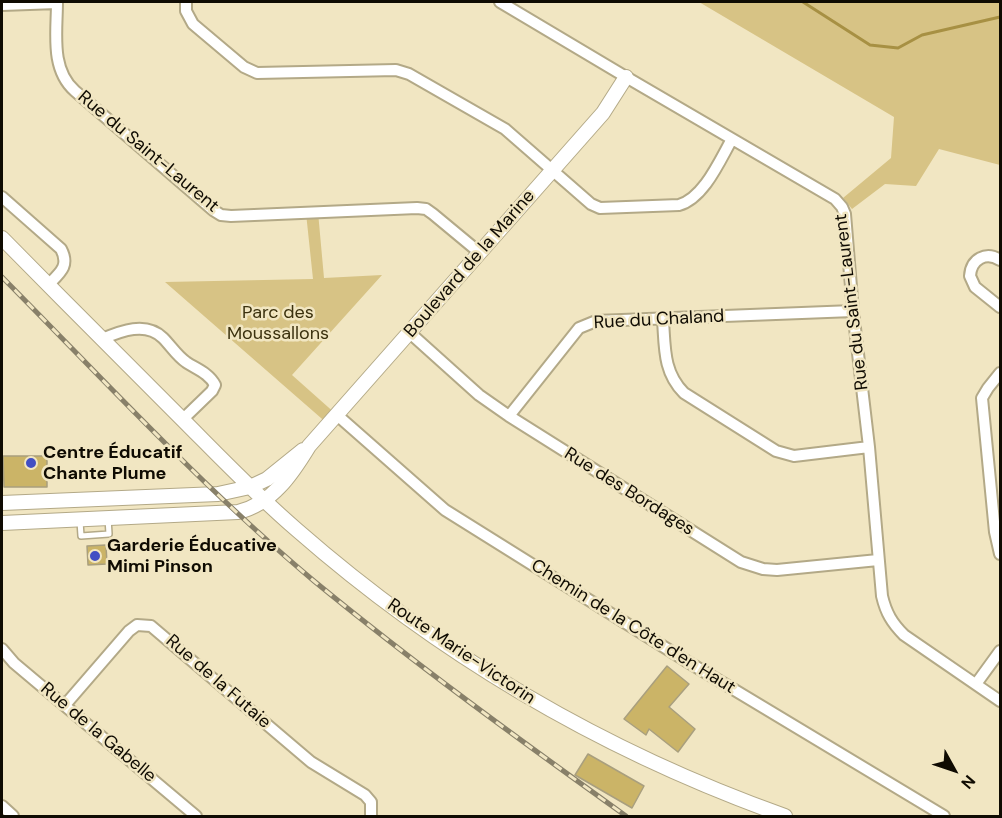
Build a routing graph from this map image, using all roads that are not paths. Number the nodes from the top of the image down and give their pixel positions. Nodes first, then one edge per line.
1 (57, 2) edge
2 (186, 2) edge
3 (500, 2) edge
4 (2, 5) edge
5 (626, 78) junction
6 (732, 139) junction
7 (552, 170) junction
8 (2, 197) edge
9 (2, 238) edge
10 (480, 253) junction
11 (1000, 260) edge
12 (48, 285) junction
13 (1000, 307) edge
14 (853, 311) junction
15 (663, 320) junction
16 (410, 333) junction
17 (102, 339) junction
18 (1000, 373) edge
19 (337, 415) junction
20 (509, 416) junction
21 (182, 420) junction
22 (309, 446) junction
23 (869, 447) junction
24 (250, 487) junction
25 (80, 500) junction
26 (264, 501) junction
27 (2, 503) edge
28 (996, 504) edge
29 (80, 519) junction
30 (2, 523) edge
31 (1000, 554) edge
32 (878, 560) junction
33 (2, 649) edge
34 (1000, 651) edge
35 (976, 684) junction
36 (1000, 701) edge
37 (65, 705) junction
38 (2, 806) edge
39 (13, 816) edge
40 (196, 816) edge
41 (371, 816) edge
42 (785, 816) edge
43 (944, 816) edge

1 - 4 street
1 - 10 street, Rue du Saint-Laurent
2 - 7 street
3 - 5 street, Rue du Saint-Laurent
5 - 6 street, Rue du Saint-Laurent
5 - 7 street, Boulevard de la Marine
6 - 7 street
6 - 14 street, Rue du Saint-Laurent
7 - 10 street, Boulevard de la Marine
8 - 12 street
9 - 12 street, Route Marie-Victorin
10 - 16 street, Boulevard de la Marine
11 - 13 street
12 - 17 street, Route Marie-Victorin
14 - 15 street, Rue du Chaland
14 - 23 street, Rue du Saint-Laurent
15 - 20 street, Rue du Chaland
15 - 23 street
16 - 19 street, Boulevard de la Marine
16 - 20 street, Rue des Bordages
17 - 21 street, Route Marie-Victorin
17 - 21 street
18 - 28 street
19 - 22 street, Boulevard de la Marine
19 - 43 street, Chemin de la Côte d'en Haut
20 - 32 street, Rue des Bordages
21 - 24 street, Route Marie-Victorin
22 - 24 street, Boulevard de la Marine
22 - 26 street, Boulevard de la Marine
23 - 32 street, Rue du Saint-Laurent
24 - 25 street, Boulevard de la Marine
24 - 26 street, Route Marie-Victorin
25 - 27 street, Boulevard de la Marine
25 - 29 street
26 - 29 street, Boulevard de la Marine
26 - 42 street, Route Marie-Victorin
28 - 31 street
29 - 30 street, Boulevard de la Marine
32 - 35 street, Rue du Saint-Laurent
33 - 37 street, Rue de la Gabelle
34 - 35 street
35 - 36 street, Rue du Saint-Laurent
37 - 40 street, Rue de la Gabelle
37 - 41 street, Rue de la Futaie
38 - 39 street

